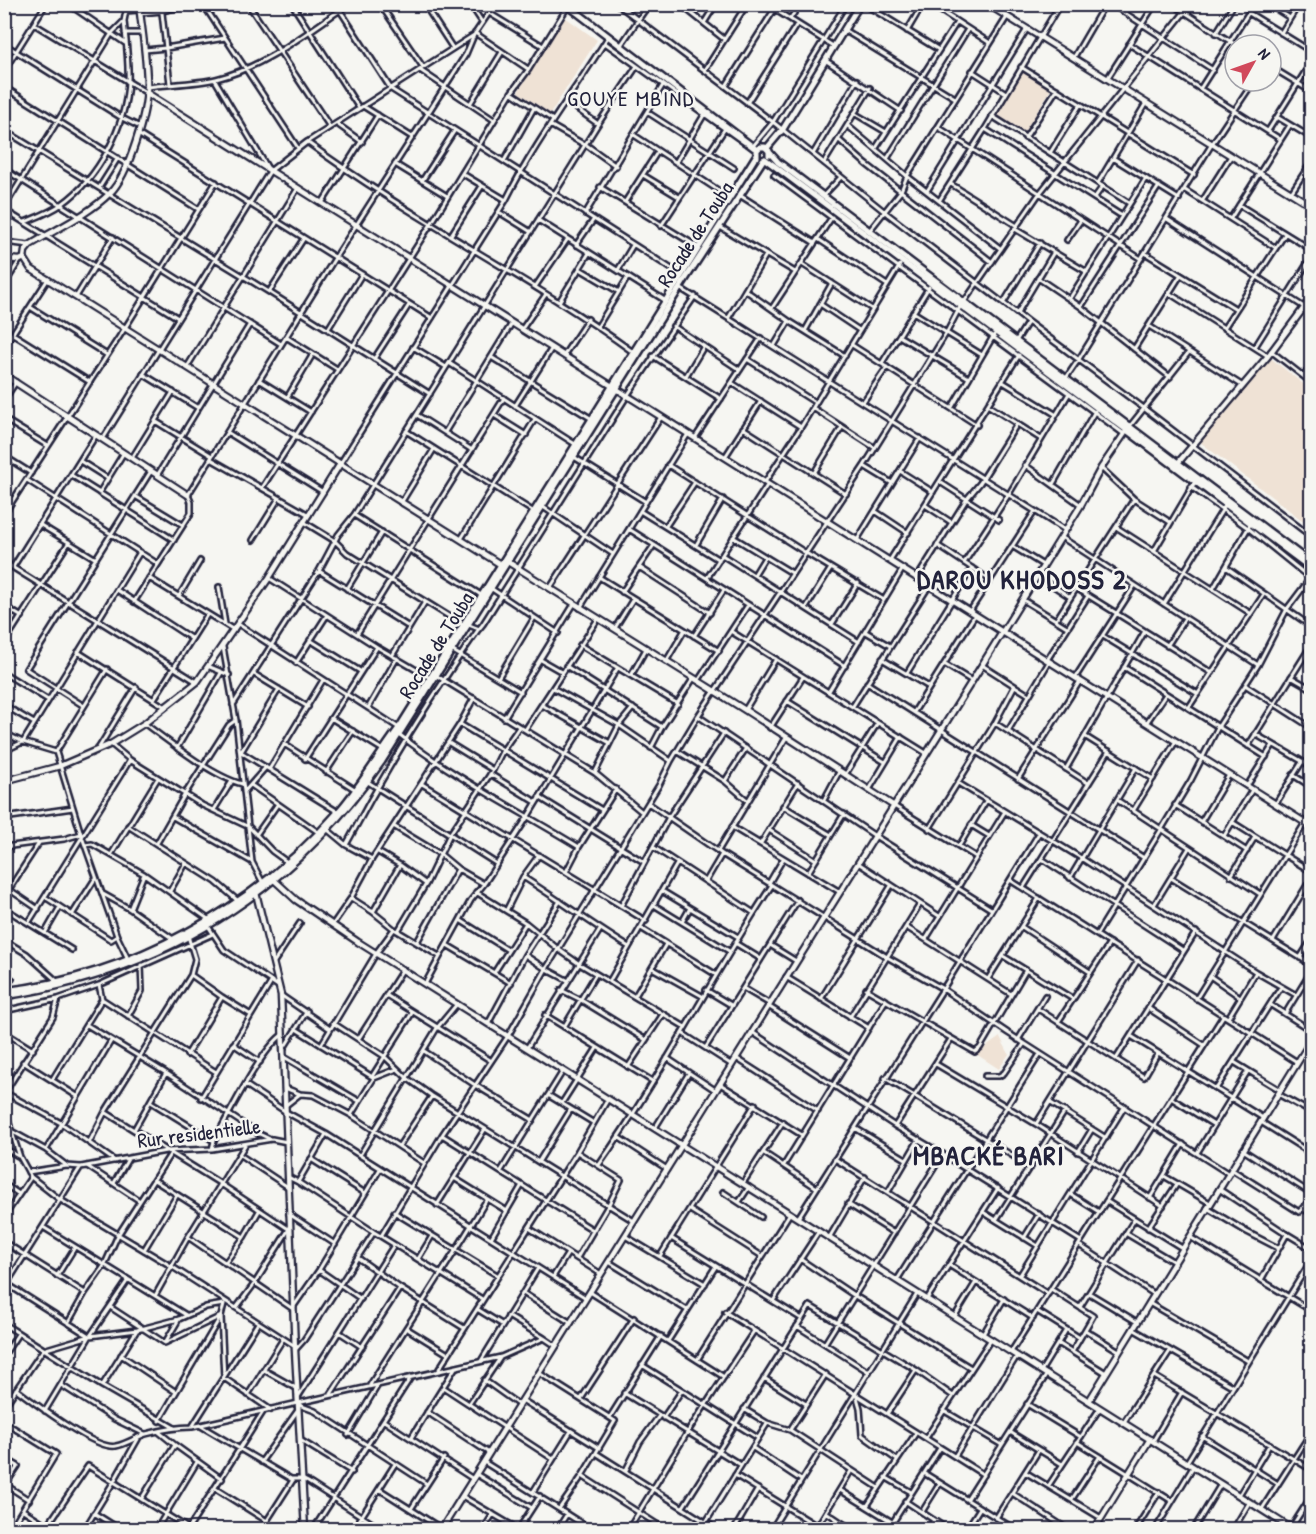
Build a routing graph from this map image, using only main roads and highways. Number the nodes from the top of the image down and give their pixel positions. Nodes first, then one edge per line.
1 (862, 4) edge
2 (569, 6) edge
3 (754, 149) junction
4 (768, 150) junction
5 (764, 159) junction
6 (684, 277) junction
7 (961, 306) junction
8 (636, 354) junction
9 (615, 388) junction
10 (1127, 430) junction
11 (1176, 464) junction
12 (1311, 564) edge
13 (505, 565) junction
14 (1311, 569) edge
15 (466, 625) junction
16 (433, 677) junction
17 (399, 731) junction
18 (272, 878) junction
19 (256, 891) junction
20 (208, 923) junction
21 (4, 991) edge
22 (4, 996) edge

1 - 4 main road
2 - 3 main road
3 - 4 main road
3 - 5 main road
3 - 6 main road, Rocade de Touba
4 - 5 main road, Rocade de Touba
4 - 7 main road
5 - 6 main road, Rocade de Touba
5 - 7 main road
6 - 8 main road, Rocade de Touba
6 - 8 main road, Rocade de Touba
7 - 10 main road
7 - 10 main road
8 - 9 main road, Rocade de Touba
9 - 13 main road, Rocade de Touba
9 - 13 main road, Rocade de Touba
10 - 11 main road
11 - 12 main road
11 - 14 main road
13 - 15 main road, Rocade de Touba
13 - 15 main road, Rocade de Touba
15 - 16 main road, Rocade de Touba
15 - 16 main road, Rocade de Touba
16 - 17 main road, Rocade de Touba
17 - 18 main road, Rocade de Touba
17 - 18 main road, Rocade de Touba
18 - 19 main road, Rocade de Touba
18 - 19 main road, Rocade de Touba
19 - 20 main road, Rocade de Touba
19 - 20 main road, Rocade de Touba
20 - 21 main road, Rocade de Touba
20 - 22 main road, Rocade de Touba

